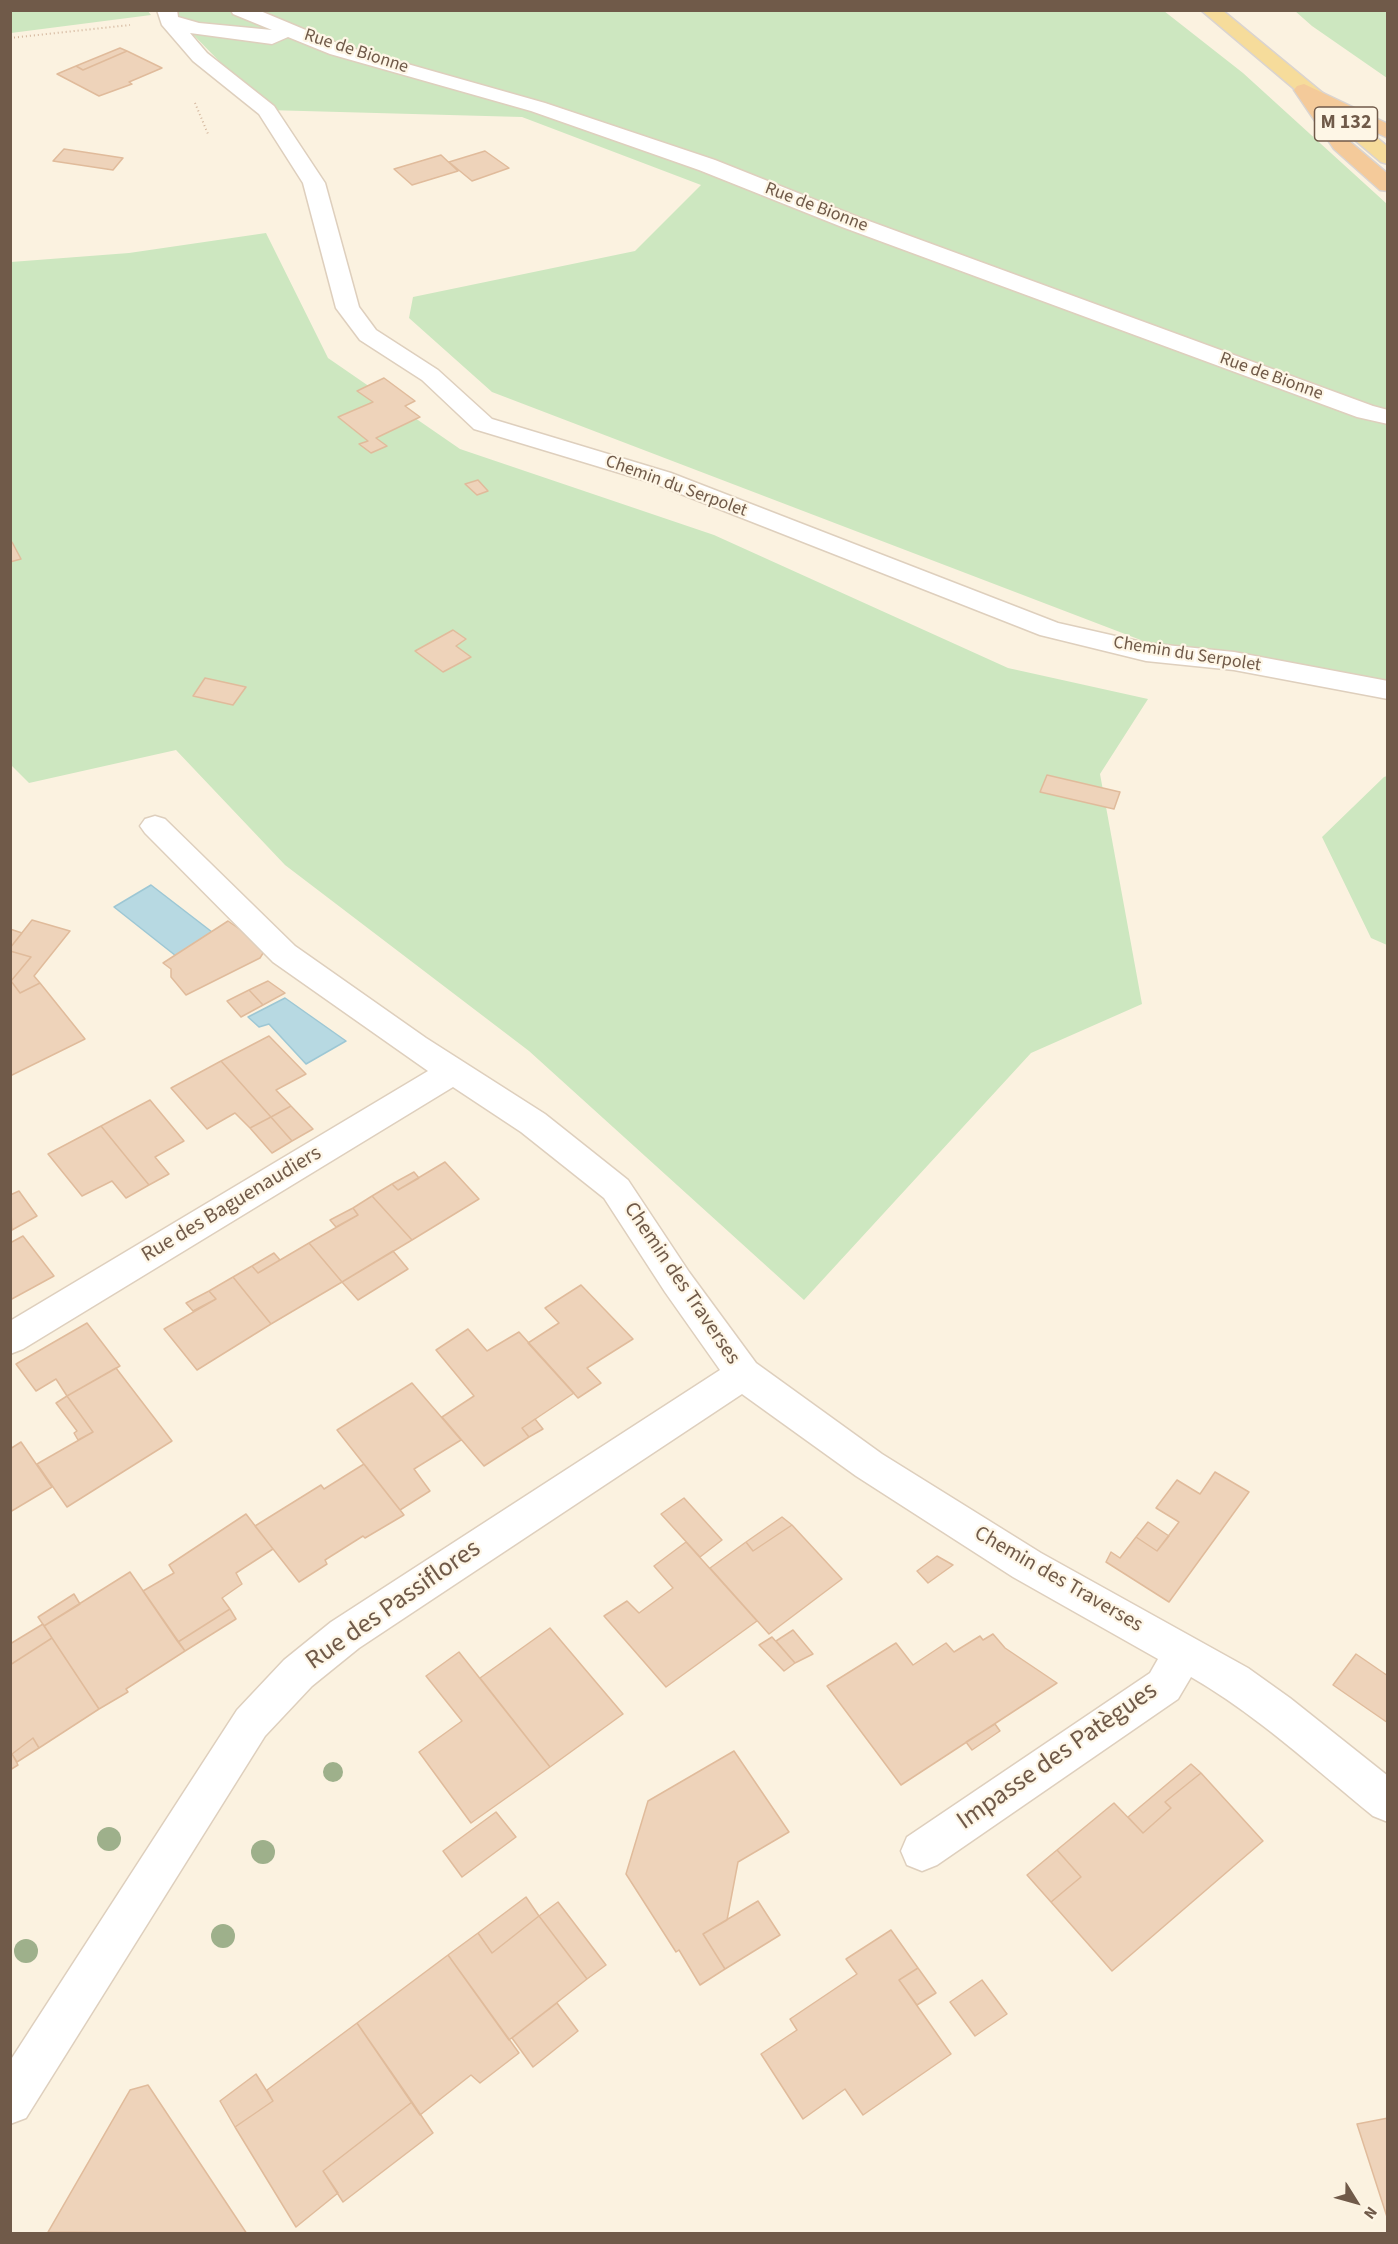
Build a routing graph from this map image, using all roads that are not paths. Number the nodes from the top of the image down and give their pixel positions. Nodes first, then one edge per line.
1 (240, 10) edge
2 (1198, 10) edge
3 (1210, 10) edge
4 (168, 16) edge
5 (1229, 28) junction
6 (290, 31) junction
7 (1304, 90) junction
8 (1388, 132) edge
9 (1388, 158) edge
10 (1388, 184) edge
11 (1388, 417) edge
12 (1388, 690) edge
13 (155, 825) dead end
14 (454, 1071) junction
15 (10, 1339) edge
16 (742, 1374) junction
17 (1184, 1652) junction
18 (1388, 1802) edge
19 (922, 1851) dead end
20 (10, 2102) edge

1 - 6 street, Rue de Bionne
2 - 5 main road, M 132
3 - 5 main road, M 132
4 - 6 street
4 - 12 street, Chemin du Serpolet
5 - 7 main road, M 132
6 - 11 street, Rue de Bionne
7 - 8 highway
7 - 9 main road, M 132
7 - 10 highway
13 - 14 street, Chemin des Traverses
14 - 15 street, Rue des Baguenaudiers
14 - 16 street, Chemin des Traverses
16 - 17 street, Chemin des Traverses
16 - 20 street, Rue des Passiflores
17 - 18 street, Chemin des Traverses
17 - 19 street, Impasse des Patègues

